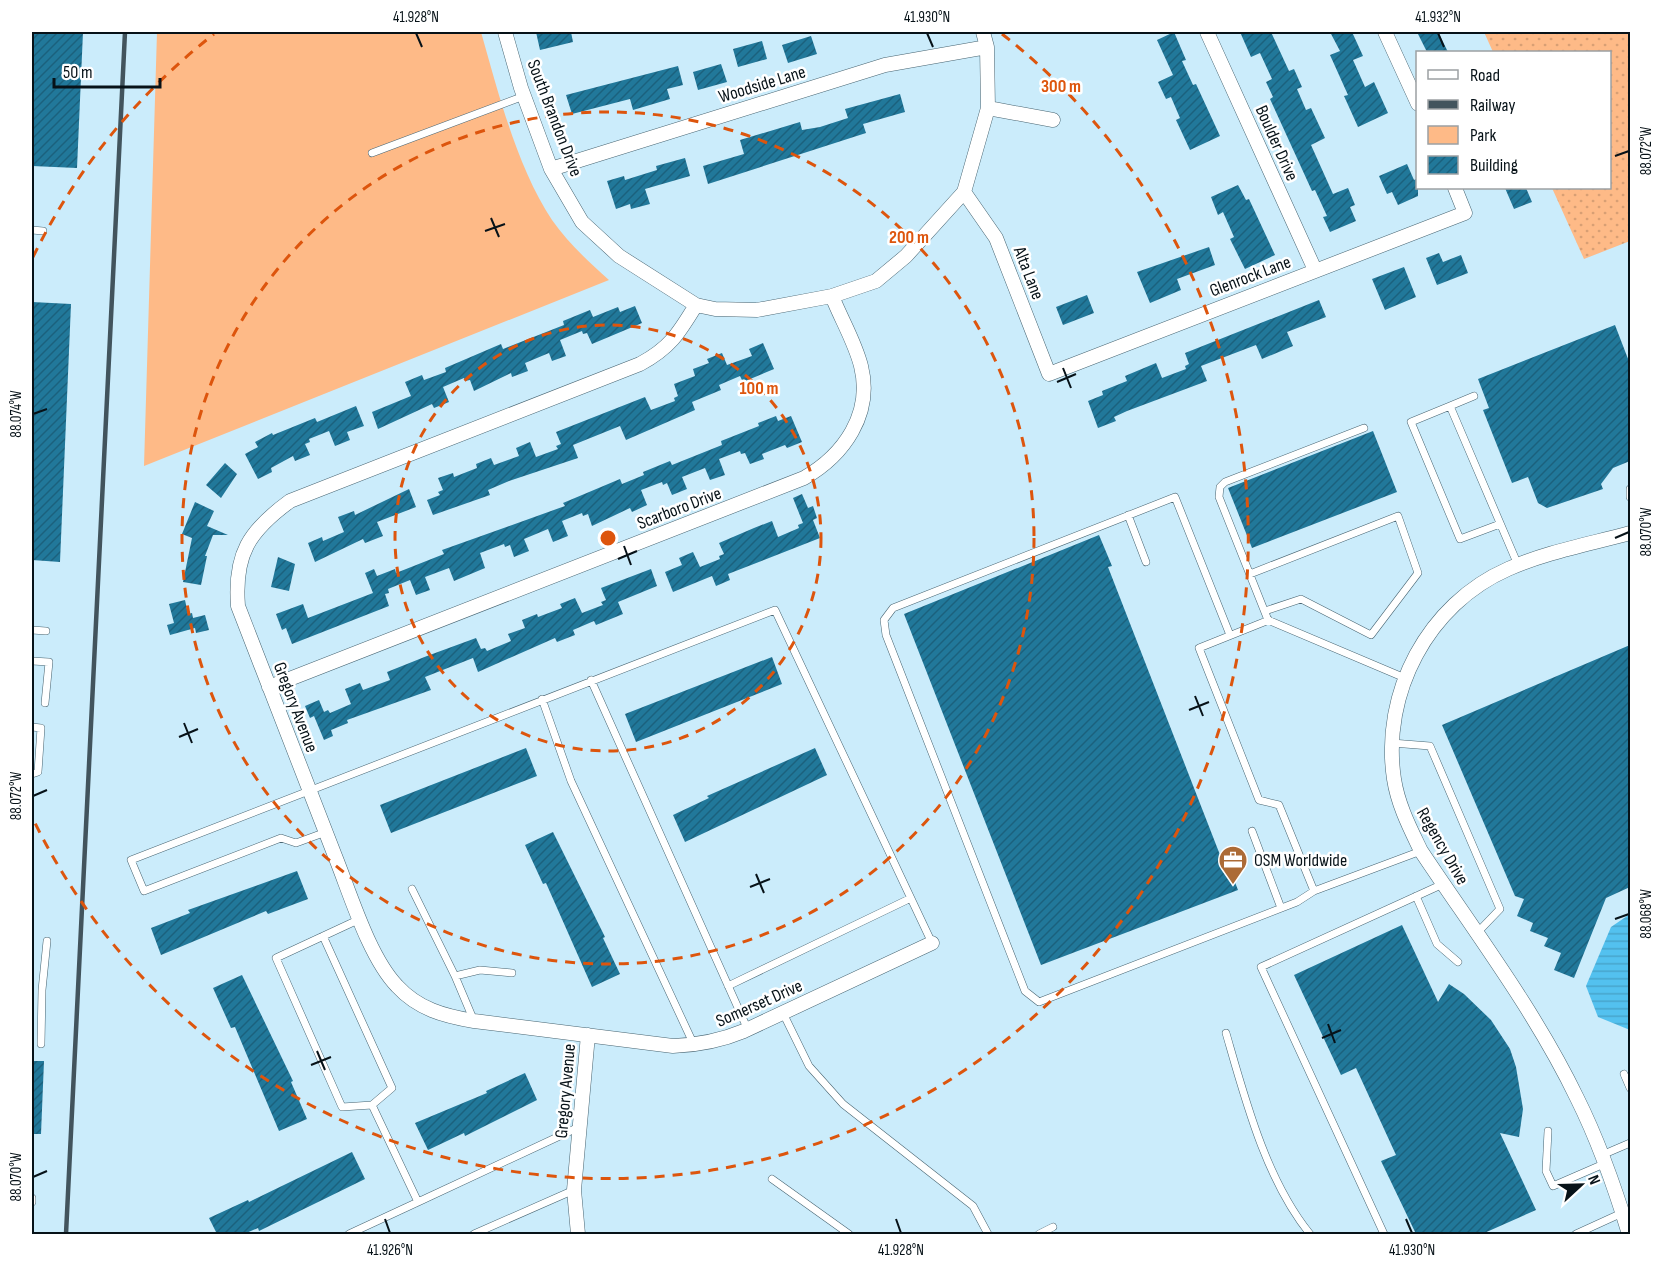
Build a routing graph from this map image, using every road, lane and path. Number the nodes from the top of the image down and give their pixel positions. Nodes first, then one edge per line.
1 (505, 32) edge
2 (983, 32) edge
3 (1207, 32) edge
4 (1385, 32) edge
5 (987, 48) junction
6 (524, 96) junction
7 (1416, 100) edge
8 (988, 108) junction
9 (1053, 120) dead end
10 (372, 153) dead end
11 (551, 169) junction
12 (1455, 189) edge
13 (964, 192) junction
14 (32, 230) edge
15 (43, 231) dead end
16 (1316, 270) junction
17 (832, 296) junction
18 (696, 304) junction
19 (1049, 374) joint
20 (1474, 396) dead end
21 (1450, 406) junction
22 (1364, 428) dead end
23 (1630, 489) edge
24 (1630, 497) edge
25 (1128, 515) junction
26 (1500, 524) junction
27 (1630, 533) edge
28 (1146, 562) dead end
29 (1518, 565) junction
30 (1250, 574) junction
31 (1265, 611) junction
32 (1269, 620) junction
33 (32, 630) edge
34 (46, 631) dead end
35 (1230, 635) junction
36 (32, 661) edge
37 (1405, 678) junction
38 (591, 680) junction
39 (269, 687) junction
40 (542, 699) junction
41 (45, 703) dead end
42 (32, 727) edge
43 (1392, 743) junction
44 (32, 774) edge
45 (309, 790) junction
46 (1252, 831) dead end
47 (326, 832) junction
48 (1421, 851) junction
49 (1443, 884) junction
50 (412, 889) dead end
51 (1314, 891) junction
52 (1416, 896) junction
53 (909, 899) junction
54 (1281, 908) junction
55 (360, 919) junction
56 (1476, 934) junction
57 (323, 936) junction
58 (47, 941) dead end
59 (932, 943) joint
60 (1458, 962) dead end
61 (512, 973) dead end
62 (455, 976) junction
63 (728, 986) junction
64 (32, 990) edge
65 (42, 990) junction
66 (783, 1013) junction
67 (474, 1021) junction
68 (748, 1030) junction
69 (1226, 1033) dead end
70 (588, 1035) junction
71 (41, 1044) dead end
72 (694, 1046) junction
73 (1624, 1074) dead end
74 (1630, 1088) edge
75 (372, 1105) junction
76 (580, 1127) junction
77 (1548, 1131) dead end
78 (1630, 1143) edge
79 (1604, 1159) junction
80 (771, 1179) dead end
81 (574, 1190) junction
82 (418, 1202) junction
83 (1622, 1213) junction
84 (1053, 1227) dead end
85 (349, 1234) edge
86 (474, 1234) edge
87 (578, 1234) edge
88 (849, 1234) edge
89 (988, 1234) edge
90 (1039, 1234) edge
91 (1310, 1234) edge
92 (1384, 1234) edge
93 (1576, 1234) edge
94 (1629, 1234) edge

1 - 6 street, South Brandon Drive
2 - 5 street
3 - 16 street, Boulder Drive
4 - 7 street
5 - 8 street
5 - 11 street, Woodside Lane
6 - 10 lane
6 - 11 street, South Brandon Drive
8 - 9 street
8 - 13 street
11 - 18 street, South Brandon Drive
12 - 16 street, Glenrock Lane
13 - 17 street, South Brandon Drive
13 - 19 street, Alta Lane
14 - 15 lane
16 - 19 street, Glenrock Lane
17 - 18 street, South Brandon Drive
17 - 39 street, Scarboro Drive
18 - 39 street, Gregory Avenue
20 - 21 lane
21 - 26 lane
21 - 26 lane
22 - 30 lane
23 - 24 lane
25 - 28 lane
25 - 35 lane
25 - 54 lane
26 - 29 lane
27 - 29 street, Regency Drive
29 - 37 street, Regency Drive
30 - 31 lane
30 - 31 lane
31 - 32 lane
32 - 35 lane
32 - 37 lane
33 - 34 lane
35 - 51 lane
36 - 41 lane
37 - 43 street, Regency Drive
38 - 40 lane
38 - 53 lane
38 - 63 lane
39 - 45 street, Gregory Avenue
40 - 45 lane
40 - 72 lane
42 - 44 lane
43 - 48 street, Regency Drive
43 - 56 lane
45 - 47 street, Gregory Avenue
45 - 47 lane
46 - 54 lane
47 - 55 street, Gregory Avenue
48 - 49 street, Regency Drive
48 - 51 lane
49 - 52 lane
49 - 56 street, Regency Drive
50 - 62 lane
51 - 54 lane
52 - 60 lane
52 - 92 lane
53 - 59 lane
53 - 63 lane
55 - 57 lane
55 - 67 street, Gregory Avenue
56 - 79 street, Regency Drive
57 - 75 lane
57 - 75 lane
58 - 65 lane
59 - 66 street, Somerset Drive
61 - 62 lane
62 - 67 lane
63 - 68 lane
64 - 65 lane
65 - 71 lane
66 - 68 street, Somerset Drive
66 - 89 lane
67 - 70 street, Gregory Avenue
68 - 72 street, Somerset Drive
69 - 91 lane
70 - 72 street, Somerset Drive
70 - 76 street, Gregory Avenue
73 - 74 lane
75 - 82 lane
76 - 81 street, Gregory Avenue
76 - 82 lane
77 - 79 lane
78 - 79 lane
79 - 83 street, Regency Drive
80 - 88 lane
81 - 86 lane
81 - 87 street, Gregory Avenue
82 - 85 lane
83 - 93 lane
83 - 94 street, Regency Drive
84 - 90 lane

